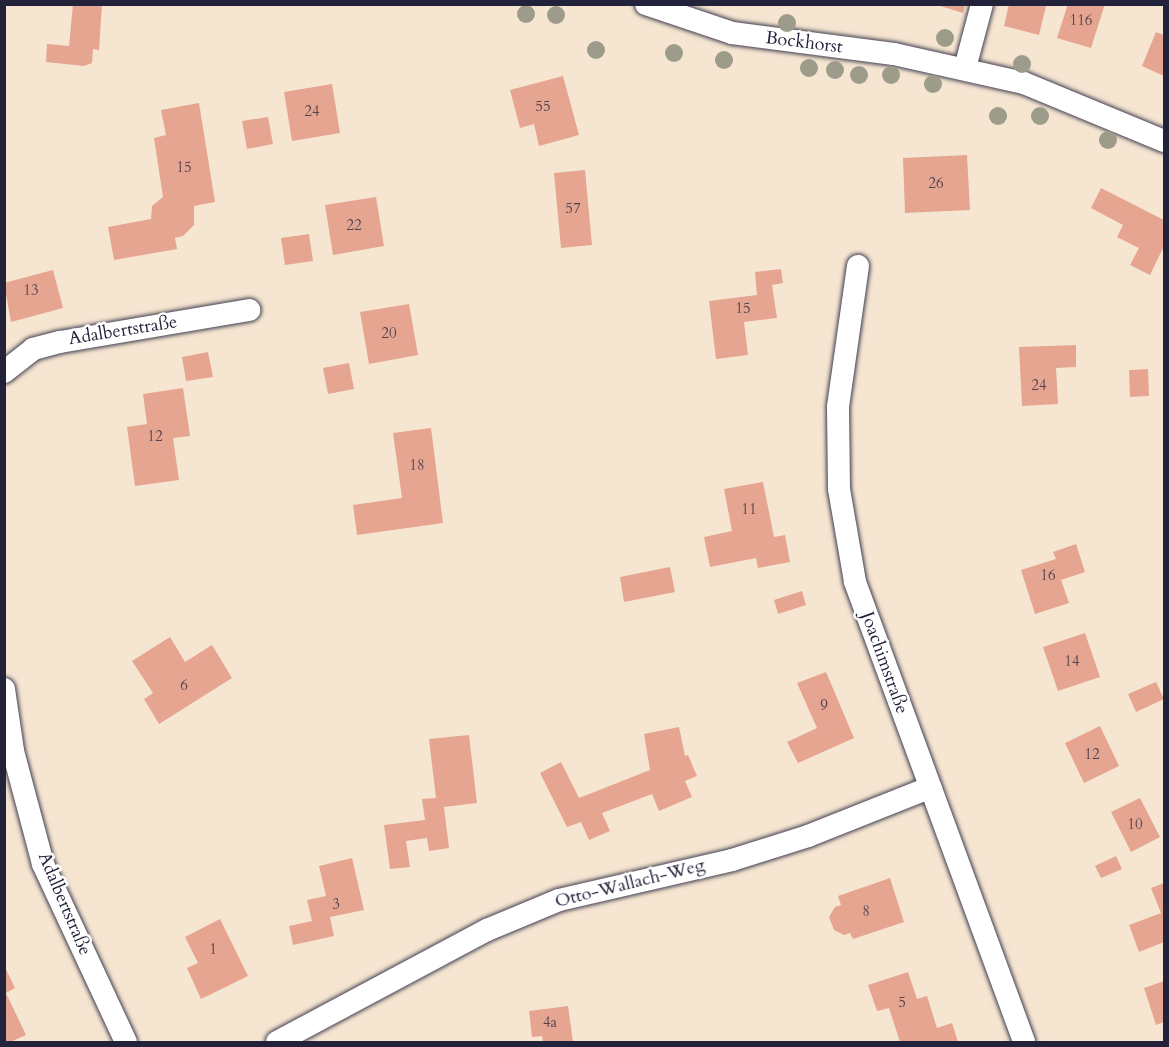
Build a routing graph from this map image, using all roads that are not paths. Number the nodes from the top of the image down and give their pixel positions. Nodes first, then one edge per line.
1 (646, 4) edge
2 (982, 4) edge
3 (965, 68) junction
4 (1164, 141) edge
5 (858, 266) dead end
6 (249, 310) dead end
7 (4, 372) edge
8 (4, 689) edge
9 (931, 787) junction
10 (126, 1042) edge
11 (277, 1042) edge
12 (1024, 1042) edge

1 - 3 street, Bockhorst
2 - 3 street
3 - 4 street, Bockhorst
5 - 9 street, Joachimstraße
6 - 7 street, Adalbertstraße
8 - 10 street, Adalbertstraße
9 - 11 street, Otto-Wallach-Weg
9 - 12 street, Joachimstraße

